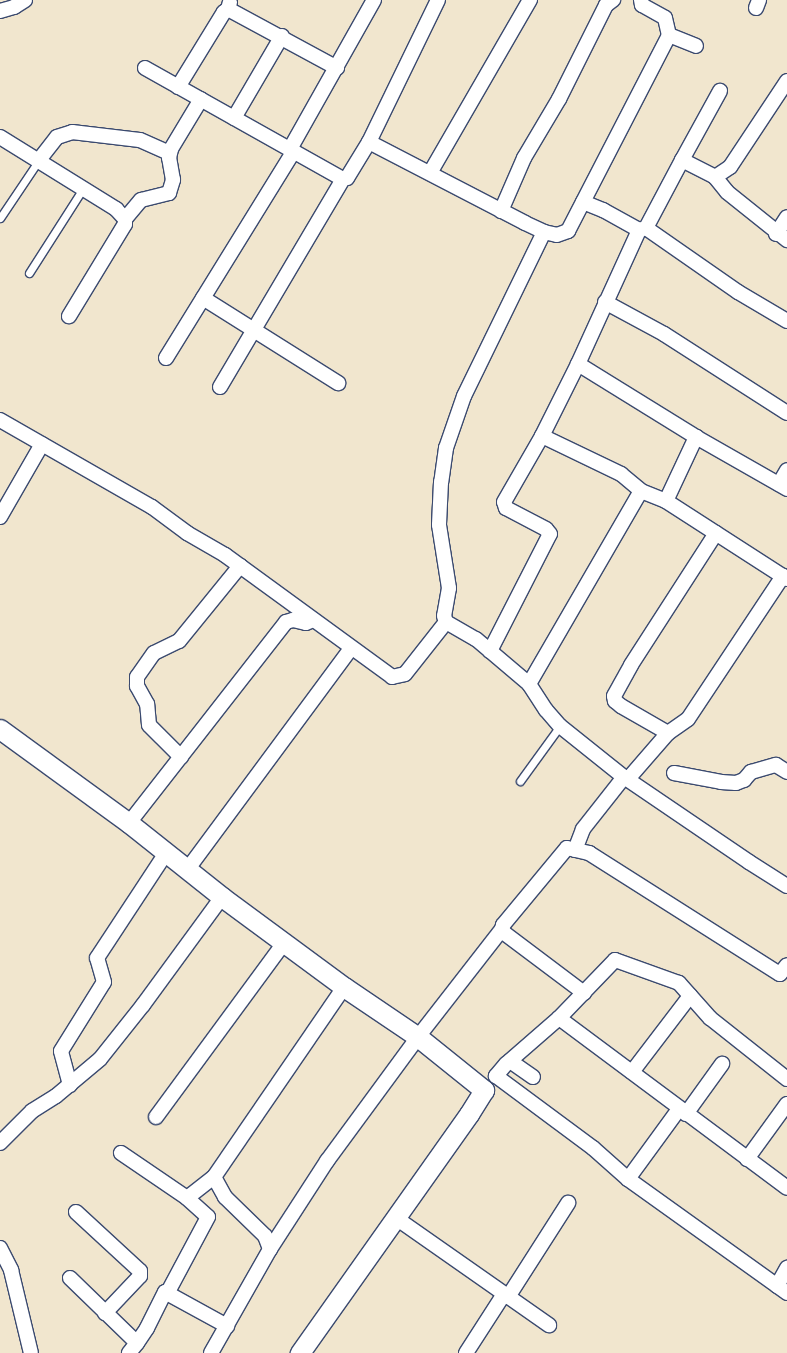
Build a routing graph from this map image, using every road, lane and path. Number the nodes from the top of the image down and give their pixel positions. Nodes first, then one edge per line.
1 (25, 0) edge
2 (374, 0) edge
3 (438, 0) edge
4 (530, 0) edge
5 (641, 0) edge
6 (606, 2) edge
7 (229, 5) edge
8 (0, 11) edge
9 (669, 35) junction
10 (282, 36) junction
11 (696, 46) dead end
12 (145, 68) dead end
13 (337, 68) junction
14 (787, 81) edge
15 (178, 87) junction
16 (720, 91) dead end
17 (201, 99) junction
18 (234, 118) junction
19 (0, 137) edge
20 (369, 142) junction
21 (292, 150) junction
22 (169, 153) junction
23 (39, 160) junction
24 (682, 160) junction
25 (430, 173) junction
26 (715, 177) junction
27 (344, 179) junction
28 (82, 190) junction
29 (583, 202) junction
30 (501, 211) junction
31 (0, 218) edge
32 (787, 218) edge
33 (125, 219) junction
34 (642, 229) junction
35 (544, 232) junction
36 (782, 237) edge
37 (29, 273) dead end
38 (203, 298) junction
39 (605, 302) junction
40 (69, 316) dead end
41 (787, 322) edge
42 (254, 330) junction
43 (166, 358) dead end
44 (578, 364) junction
45 (338, 383) dead end
46 (220, 387) dead end
47 (787, 413) edge
48 (0, 420) edge
49 (542, 436) junction
50 (696, 437) junction
51 (42, 444) junction
52 (787, 470) edge
53 (783, 486) edge
54 (641, 491) junction
55 (666, 501) junction
56 (0, 517) edge
57 (716, 533) junction
58 (240, 566) junction
59 (785, 578) edge
60 (312, 620) junction
61 (446, 622) junction
62 (352, 648) junction
63 (490, 651) junction
64 (529, 684) junction
65 (560, 726) junction
66 (0, 729) edge
67 (668, 733) junction
68 (181, 757) junction
69 (674, 772) dead end
70 (787, 772) edge
71 (626, 778) junction
72 (520, 781) dead end
73 (129, 823) junction
74 (575, 850) junction
75 (166, 853) junction
76 (187, 870) junction
77 (787, 886) edge
78 (222, 897) junction
79 (502, 929) junction
80 (284, 943) junction
81 (787, 965) edge
82 (344, 987) junction
83 (584, 993) junction
84 (690, 996) junction
85 (559, 1018) junction
86 (418, 1037) junction
87 (510, 1061) junction
88 (722, 1064) dead end
89 (632, 1072) junction
90 (533, 1077) dead end
91 (787, 1079) edge
92 (490, 1083) junction
93 (70, 1085) junction
94 (787, 1104) edge
95 (682, 1111) junction
96 (156, 1117) dead end
97 (0, 1143) edge
98 (121, 1153) dead end
99 (747, 1159) junction
100 (214, 1177) junction
101 (628, 1179) junction
102 (787, 1188) edge
103 (187, 1198) junction
104 (568, 1203) dead end
105 (76, 1212) dead end
106 (396, 1218) junction
107 (0, 1248) edge
108 (270, 1249) junction
109 (787, 1268) edge
110 (70, 1278) dead end
111 (782, 1289) edge
112 (168, 1292) junction
113 (506, 1295) junction
114 (105, 1313) junction
115 (549, 1325) dead end
116 (227, 1326) junction
117 (133, 1348) edge
118 (31, 1353) edge
119 (212, 1353) edge
120 (300, 1353) edge
121 (466, 1353) edge

1 - 8 street
2 - 13 street
3 - 20 street
4 - 25 street
5 - 9 street
6 - 30 street
7 - 10 street
7 - 15 street
9 - 11 street
9 - 29 street
10 - 13 street
10 - 18 street
12 - 15 street
13 - 21 street
14 - 26 street
15 - 17 street
16 - 24 street
17 - 18 street
17 - 22 street
18 - 21 street
19 - 23 street
20 - 25 street
20 - 27 street
21 - 27 street
21 - 38 street
22 - 23 street
22 - 33 street
23 - 28 street
23 - 31 lane
24 - 26 street
24 - 34 street
25 - 30 street
26 - 36 street
27 - 42 street
28 - 33 street
28 - 37 lane
29 - 34 street
29 - 35 street
30 - 35 street
32 - 36 street
33 - 40 street
34 - 39 street
34 - 41 street
35 - 61 street
38 - 42 street
38 - 43 street
39 - 44 street
39 - 47 street
42 - 45 street
42 - 46 street
44 - 49 street
44 - 50 street
48 - 51 street
49 - 54 street
49 - 63 street
50 - 53 street
50 - 55 street
51 - 56 street
51 - 58 street
52 - 53 street
54 - 55 street
54 - 64 street
55 - 57 street
57 - 59 street
57 - 67 street
58 - 60 street
58 - 68 street
59 - 67 street
60 - 62 street
60 - 68 street
61 - 62 street
61 - 63 street
62 - 76 street
63 - 64 street
64 - 65 street
65 - 71 street
65 - 72 lane
66 - 73 main road
67 - 71 street
68 - 73 street
69 - 70 street
71 - 74 street
71 - 77 street
73 - 75 main road
74 - 79 street
74 - 81 street
75 - 76 main road
75 - 93 street
76 - 78 main road
78 - 80 main road
78 - 93 street
79 - 83 street
79 - 86 street
80 - 82 main road
80 - 96 street
82 - 86 main road
82 - 100 street
83 - 84 street
83 - 85 street
84 - 89 street
84 - 91 street
85 - 87 street
85 - 89 street
86 - 92 main road
86 - 108 street
87 - 90 street
87 - 92 street
88 - 95 street
89 - 95 street
92 - 101 street
92 - 106 main road
93 - 97 street
94 - 99 street
95 - 99 street
95 - 101 street
98 - 103 street
99 - 102 street
100 - 103 street
100 - 108 street
101 - 111 street
103 - 112 street
104 - 113 street
105 - 114 street
106 - 113 street
106 - 120 main road
107 - 118 street
108 - 116 street
109 - 111 street
110 - 114 street
112 - 116 street
112 - 117 street
113 - 115 street
113 - 121 street
114 - 117 street
116 - 119 street

